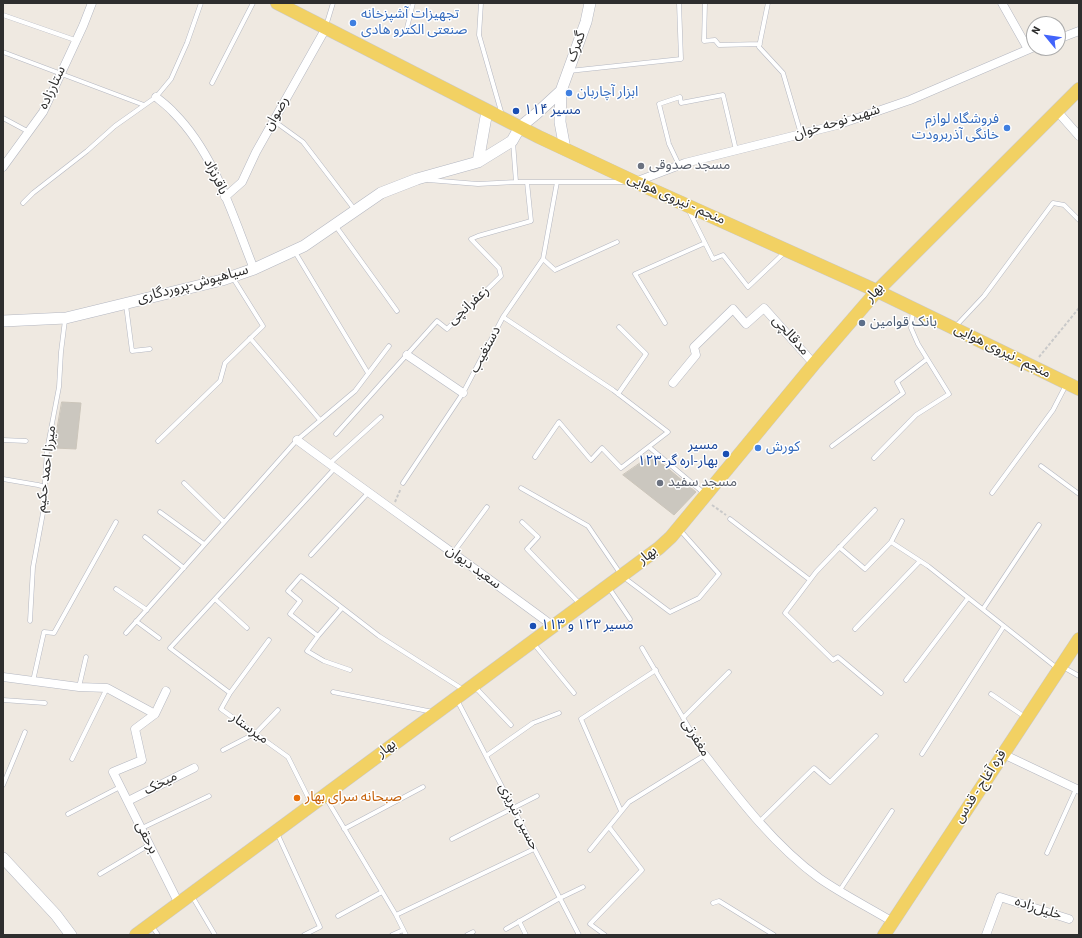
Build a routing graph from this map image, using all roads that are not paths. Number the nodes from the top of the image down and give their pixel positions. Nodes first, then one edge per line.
1 (92, 3) edge
2 (201, 3) edge
3 (253, 3) edge
4 (277, 3) edge
5 (333, 3) edge
6 (414, 3) edge
7 (481, 3) edge
8 (590, 3) edge
9 (679, 3) edge
10 (705, 3) edge
11 (768, 3) edge
12 (1002, 3) edge
13 (3, 15) edge
14 (326, 28) junction
15 (406, 32) dead end
16 (1079, 32) edge
17 (1066, 36) edge
18 (75, 40) junction
19 (1026, 40) edge
20 (760, 44) junction
21 (1026, 50) edge
22 (3, 52) edge
23 (568, 71) junction
24 (60, 74) junction
25 (212, 83) dead end
26 (1079, 89) edge
27 (561, 91) junction
28 (156, 96) junction
29 (144, 105) junction
30 (487, 111) junction
31 (1057, 111) junction
32 (3, 118) edge
33 (503, 119) junction
34 (274, 121) junction
35 (520, 127) junction
36 (29, 132) junction
37 (801, 134) junction
38 (1079, 136) edge
39 (512, 141) junction
40 (565, 149) junction
41 (736, 150) junction
42 (478, 162) junction
43 (679, 165) junction
44 (3, 167) edge
45 (417, 179) junction
46 (516, 182) junction
47 (527, 182) junction
48 (557, 182) junction
49 (635, 182) junction
50 (225, 197) junction
51 (23, 203) dead end
52 (685, 205) junction
53 (356, 211) junction
54 (1079, 220) edge
55 (335, 224) junction
56 (617, 242) dead end
57 (705, 243) junction
58 (294, 250) junction
59 (786, 250) junction
60 (543, 260) junction
61 (254, 269) junction
62 (232, 276) junction
63 (877, 291) junction
64 (125, 303) junction
65 (914, 309) junction
66 (397, 310) dead end
67 (503, 317) junction
68 (66, 318) junction
69 (3, 321) edge
70 (665, 323) dead end
71 (619, 327) dead end
72 (953, 328) junction
73 (250, 338) junction
74 (389, 346) dead end
75 (150, 349) dead end
76 (407, 355) junction
77 (927, 358) junction
78 (814, 364) junction
79 (368, 373) junction
80 (673, 382) dead end
81 (1074, 386) edge
82 (463, 394) junction
83 (618, 394) junction
84 (381, 417) dead end
85 (320, 420) junction
86 (336, 434) dead end
87 (3, 440) edge
88 (297, 440) junction
89 (26, 441) dead end
90 (158, 441) dead end
91 (832, 446) dead end
92 (649, 447) junction
93 (535, 457) dead end
94 (874, 458) dead end
95 (332, 466) junction
96 (1041, 466) dead end
97 (3, 479) edge
98 (184, 483) dead end
99 (403, 483) road end
100 (45, 487) junction
101 (521, 488) dead end
102 (368, 493) junction
103 (992, 493) dead end
104 (1079, 494) edge
105 (705, 496) junction
106 (487, 507) dead end
107 (874, 510) dead end
108 (160, 512) dead end
109 (730, 519) road end
110 (902, 521) dead end
111 (116, 522) dead end
112 (224, 522) junction
113 (522, 522) dead end
114 (1039, 525) dead end
115 (678, 528) junction
116 (145, 537) dead end
117 (891, 542) junction
118 (204, 544) junction
119 (840, 547) junction
120 (453, 553) junction
121 (311, 555) dead end
122 (920, 560) junction
123 (184, 568) junction
124 (622, 576) junction
125 (810, 580) junction
126 (608, 586) junction
127 (116, 589) dead end
128 (968, 598) junction
129 (215, 599) junction
130 (582, 605) junction
131 (342, 608) junction
132 (983, 609) junction
133 (147, 610) junction
134 (630, 618) dead end
135 (30, 621) dead end
136 (136, 621) junction
137 (553, 626) junction
138 (1004, 626) junction
139 (247, 628) dead end
140 (855, 629) dead end
141 (126, 633) dead end
142 (318, 636) junction
143 (159, 638) dead end
144 (1079, 639) edge
145 (269, 640) dead end
146 (532, 642) junction
147 (642, 648) dead end
148 (86, 657) dead end
149 (1060, 668) junction
150 (350, 670) dead end
151 (656, 670) junction
152 (729, 672) dead end
153 (1079, 676) edge
154 (3, 677) edge
155 (906, 680) dead end
156 (32, 681) junction
157 (79, 687) junction
158 (107, 688) junction
159 (166, 691) dead end
160 (333, 692) dead end
161 (465, 692) junction
162 (574, 693) dead end
163 (881, 693) dead end
164 (230, 694) junction
165 (991, 694) dead end
166 (3, 700) edge
167 (45, 703) dead end
168 (278, 710) dead end
169 (436, 713) junction
170 (559, 713) dead end
171 (155, 714) junction
172 (683, 718) junction
173 (1027, 718) junction
174 (511, 725) dead end
175 (25, 732) dead end
176 (256, 733) junction
177 (876, 736) dead end
178 (223, 750) dead end
179 (922, 754) dead end
180 (1003, 754) junction
181 (705, 755) junction
182 (486, 756) junction
183 (72, 759) dead end
184 (194, 768) dead end
185 (3, 785) edge
186 (121, 787) junction
187 (423, 787) dead end
188 (1077, 789) edge
189 (209, 796) dead end
190 (324, 796) junction
191 (537, 796) dead end
192 (128, 801) junction
193 (312, 805) junction
194 (513, 807) junction
195 (621, 811) junction
196 (892, 811) dead end
197 (68, 814) dead end
198 (759, 822) junction
199 (609, 827) junction
200 (142, 828) junction
201 (344, 829) junction
202 (276, 831) junction
203 (452, 839) dead end
204 (150, 845) junction
205 (534, 849) junction
206 (590, 850) dead end
207 (1047, 853) dead end
208 (3, 858) edge
209 (100, 874) dead end
210 (583, 887) dead end
211 (840, 890) junction
212 (382, 892) junction
213 (191, 894) junction
214 (560, 898) junction
215 (713, 903) dead end
216 (179, 904) junction
217 (396, 915) junction
218 (338, 916) dead end
219 (1069, 919) dead end
220 (520, 921) junction
221 (893, 922) junction
222 (154, 929) edge
223 (506, 929) dead end
224 (403, 930) junction
225 (473, 932) dead end
226 (70, 934) edge
227 (136, 935) edge
228 (215, 935) edge
229 (304, 935) edge
230 (392, 935) edge
231 (406, 935) edge
232 (468, 935) edge
233 (526, 935) edge
234 (579, 935) edge
235 (605, 935) edge
236 (774, 935) edge
237 (884, 935) edge
238 (986, 935) edge

1 - 18 street, ستارزاده
2 - 28 lane
3 - 25 lane
4 - 14 main road, منجم - نیروی هوایی
5 - 14 lane
6 - 15 lane
7 - 33 lane
8 - 23 street, گمرک
9 - 23 lane
10 - 20 lane
11 - 20 lane
12 - 19 street
13 - 18 lane
14 - 30 main road, منجم - نیروی هوایی
14 - 34 street, رضوان
16 - 17 street
18 - 24 street, ستارزاده
20 - 37 lane
21 - 37 street, شهید نوحه خوان
22 - 24 lane
23 - 27 street, گمرک
24 - 29 lane
24 - 36 street, ستارزاده
26 - 31 main road, بهار
27 - 35 street, گمرک
27 - 40 street, گمرک
28 - 29 lane
28 - 50 street, باقرنژاد
29 - 51 lane
30 - 33 main road, منجم - نیروی هوایی
30 - 42 street
31 - 38 street
31 - 63 main road, بهار
32 - 36 lane
33 - 35 main road, منجم - نیروی هوایی
34 - 50 street, رضوان
34 - 53 lane
35 - 39 street
35 - 40 main road, منجم - نیروی هوایی
36 - 44 street, ستارزاده
37 - 41 street, شهید نوحه خوان
39 - 42 street, سیاهپوش-پروردگاری
39 - 46 lane
40 - 49 main road, منجم - نیروی هوایی
41 - 43 street, شهید نوحه خوان
41 - 43 lane
42 - 45 street, سیاهپوش-پروردگاری
43 - 49 street, شهید نوحه خوان
45 - 46 lane
45 - 53 street, سیاهپوش-پروردگاری
46 - 47 lane
47 - 48 lane
47 - 76 lane, زعفرانچی
48 - 49 lane
48 - 60 lane, دستغیب
49 - 52 main road, منجم - نیروی هوایی
50 - 61 street, باقرنژاد
52 - 57 lane
52 - 59 main road, منجم - نیروی هوایی
53 - 55 street, سیاهپوش-پروردگاری
54 - 72 lane
55 - 58 street, سیاهپوش-پروردگاری
55 - 66 lane
56 - 60 lane
57 - 59 lane
57 - 70 lane
58 - 61 street, سیاهپوش-پروردگاری
58 - 79 lane
59 - 63 main road, منجم - نیروی هوایی
60 - 67 lane, دستغیب
61 - 62 street, سیاهپوش-پروردگاری
62 - 64 street, سیاهپوش-پروردگاری
62 - 73 lane
63 - 65 main road, منجم - نیروی هوایی
63 - 78 main road, بهار
64 - 68 street, سیاهپوش-پروردگاری
64 - 75 lane
65 - 72 main road, منجم - نیروی هوایی
65 - 77 lane
67 - 82 lane, دستغیب
67 - 83 lane
68 - 69 street, سیاهپوش-پروردگاری
68 - 100 lane, میرزا احمد حکیم
71 - 83 lane
72 - 81 main road, منجم - نیروی هوایی
73 - 85 lane
73 - 90 lane
74 - 79 lane
76 - 82 street
76 - 86 lane, زعفرانچی
77 - 91 lane
77 - 94 lane
78 - 80 street, مدقالچی
78 - 105 main road, بهار
79 - 85 lane
81 - 103 lane
82 - 99 lane, دستغیب
83 - 92 lane
84 - 95 lane
85 - 88 lane
87 - 89 lane
88 - 95 street, سعید دیوان
88 - 112 lane
92 - 93 lane
92 - 105 lane
95 - 102 street, سعید دیوان
95 - 129 lane
96 - 104 lane
97 - 100 lane
98 - 112 lane
100 - 135 lane, میرزا احمد حکیم
101 - 124 lane
102 - 120 street, سعید دیوان
102 - 121 lane
105 - 115 main road, بهار
106 - 120 lane
107 - 119 lane
108 - 118 lane
109 - 125 lane
110 - 117 lane
111 - 156 lane
112 - 118 lane
113 - 130 lane
114 - 132 lane
115 - 124 main road, بهار
115 - 124 lane
116 - 123 lane
117 - 119 lane
117 - 122 lane
118 - 123 lane
119 - 125 lane
120 - 137 street, سعید دیوان
122 - 128 lane
122 - 140 lane
123 - 133 lane
124 - 126 main road, بهار
125 - 163 lane
126 - 130 main road, بهار
126 - 134 lane
127 - 133 lane
128 - 132 lane
128 - 155 lane
129 - 139 lane
129 - 164 lane, میرستار
130 - 137 main road, بهار
131 - 142 lane
131 - 142 lane
131 - 161 lane
132 - 138 lane
133 - 136 lane
136 - 141 lane
136 - 143 lane
137 - 146 main road, بهار
138 - 149 lane
138 - 179 lane
142 - 150 lane
144 - 149 main road, قره آغاج - قدس
145 - 164 lane
146 - 161 main road, بهار
146 - 162 lane
147 - 151 lane, مغفرتی
148 - 157 lane
149 - 153 lane
149 - 173 main road, قره آغاج - قدس
151 - 172 lane, مغفرتی
151 - 195 lane
152 - 172 lane
154 - 156 street
156 - 157 street
157 - 158 street
158 - 171 street
158 - 183 lane
159 - 171 street
160 - 169 lane
161 - 169 main road, بهار
161 - 174 lane
161 - 182 lane, حسین تبریزی
164 - 176 lane, میرستار
165 - 173 lane
166 - 167 lane
168 - 176 lane
169 - 190 main road, بهار
170 - 182 lane
171 - 186 street, برحقی
172 - 181 lane, مغفرتی
173 - 180 main road, قره آغاج - قدس
175 - 185 lane
176 - 178 lane
176 - 193 lane, میرستار
177 - 198 lane
180 - 188 street
180 - 221 main road, قره آغاج - قدس
181 - 195 lane
181 - 198 street, مغفرتی
182 - 194 lane, حسین تبریزی
184 - 192 street, میخک
186 - 192 street, برحقی
186 - 197 lane
187 - 201 lane
188 - 207 lane
189 - 200 lane
190 - 193 main road, بهار
190 - 201 lane
191 - 194 lane
192 - 200 street, برحقی
193 - 202 main road, بهار
194 - 203 lane
194 - 205 lane, حسین تبریزی
195 - 199 lane
196 - 211 lane
198 - 211 street, مغفرتی
199 - 206 lane
199 - 235 lane
200 - 204 street, برحقی
201 - 212 lane
202 - 213 main road, بهار
202 - 229 lane
204 - 209 lane
204 - 216 street, برحقی
205 - 214 lane, حسین تبریزی
205 - 217 lane
208 - 226 street
210 - 214 lane
211 - 221 street, مغفرتی
212 - 217 lane
212 - 218 lane
213 - 216 main road, بهار
213 - 228 lane
214 - 220 lane
214 - 234 lane, حسین تبریزی
215 - 236 lane
216 - 222 main road, بهار
217 - 224 lane
219 - 238 street, خلیل‌زاده
220 - 223 lane
220 - 233 lane
221 - 237 main road, قره آغاج - قدس
222 - 227 main road, بهار
224 - 230 lane
224 - 231 lane
225 - 232 lane

